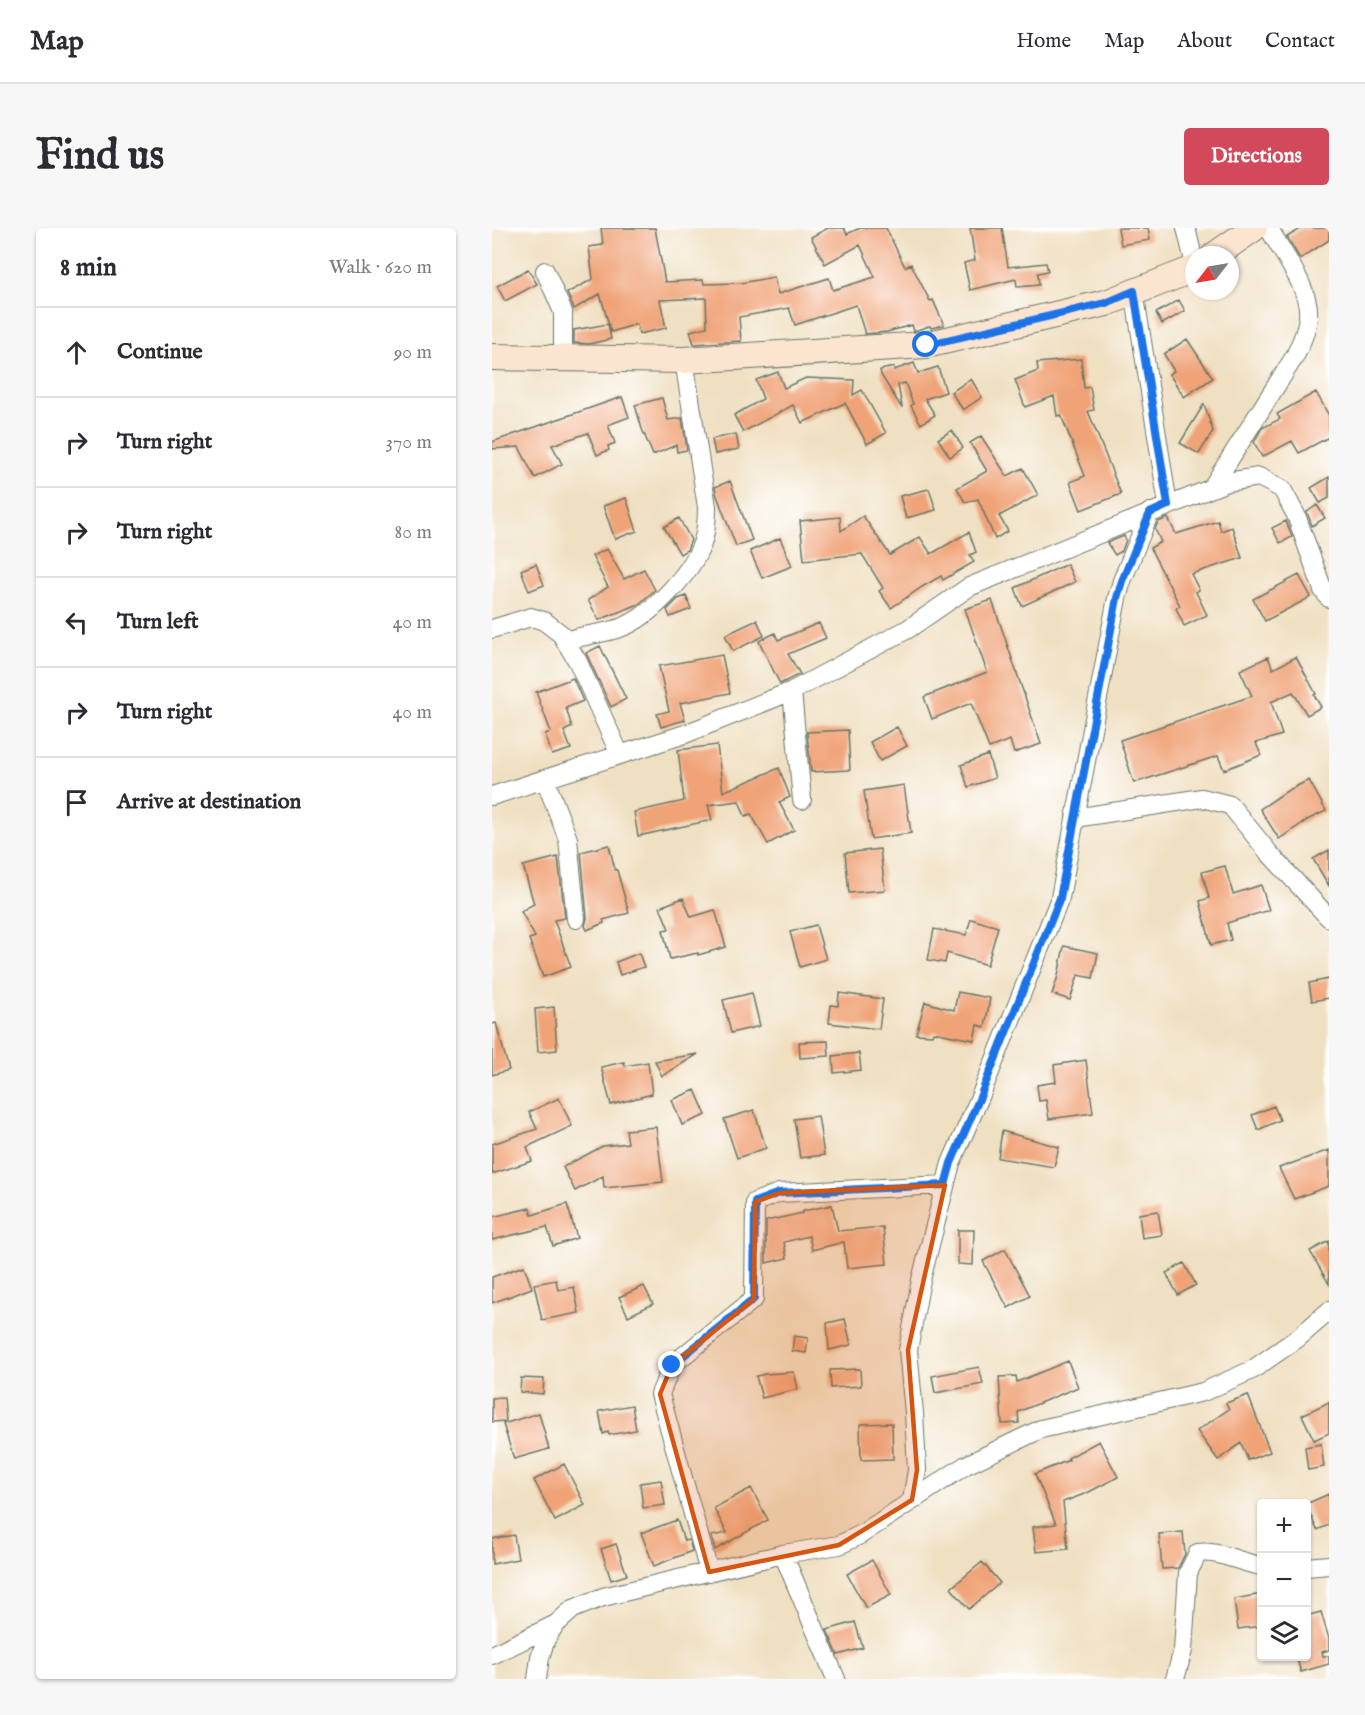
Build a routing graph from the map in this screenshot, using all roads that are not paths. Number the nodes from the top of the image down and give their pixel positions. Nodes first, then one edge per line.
1 (1186, 228) edge
2 (1254, 228) edge
3 (1269, 228) edge
4 (1190, 246) edge
5 (1228, 246) edge
6 (545, 271) dead end
7 (1185, 272) edge
8 (1134, 291) junction
9 (492, 357) edge
10 (563, 358) junction
11 (684, 360) junction
12 (1212, 488) junction
13 (1168, 505) junction
14 (1150, 513) junction
15 (1329, 598) edge
16 (492, 629) edge
17 (566, 641) junction
18 (792, 691) junction
19 (620, 755) junction
20 (545, 779) junction
21 (492, 796) edge
22 (802, 800) dead end
23 (1075, 818) junction
24 (1329, 918) edge
25 (576, 919) dead end
26 (945, 1185) junction
27 (1329, 1311) edge
28 (912, 1500) junction
29 (783, 1554) junction
30 (1257, 1565) edge
31 (1329, 1565) edge
32 (1311, 1567) edge
33 (710, 1572) junction
34 (555, 1625) junction
35 (492, 1655) edge
36 (537, 1679) edge
37 (836, 1679) edge
38 (1175, 1679) edge

1 - 4 street
2 - 5 street
3 - 12 street
6 - 10 street
7 - 8 street
8 - 11 street
8 - 13 street
9 - 10 street
10 - 11 street
11 - 17 street
12 - 13 street
12 - 15 street
13 - 14 street
14 - 18 street
14 - 23 street
16 - 17 street
17 - 19 street
18 - 19 street
18 - 22 street
19 - 20 street
20 - 21 street
20 - 25 street
23 - 24 street
23 - 26 street
26 - 28 street
26 - 33 street
27 - 28 street
28 - 29 street
29 - 33 street
29 - 37 street
30 - 38 street
31 - 32 street
33 - 34 street
34 - 35 street
34 - 36 street

